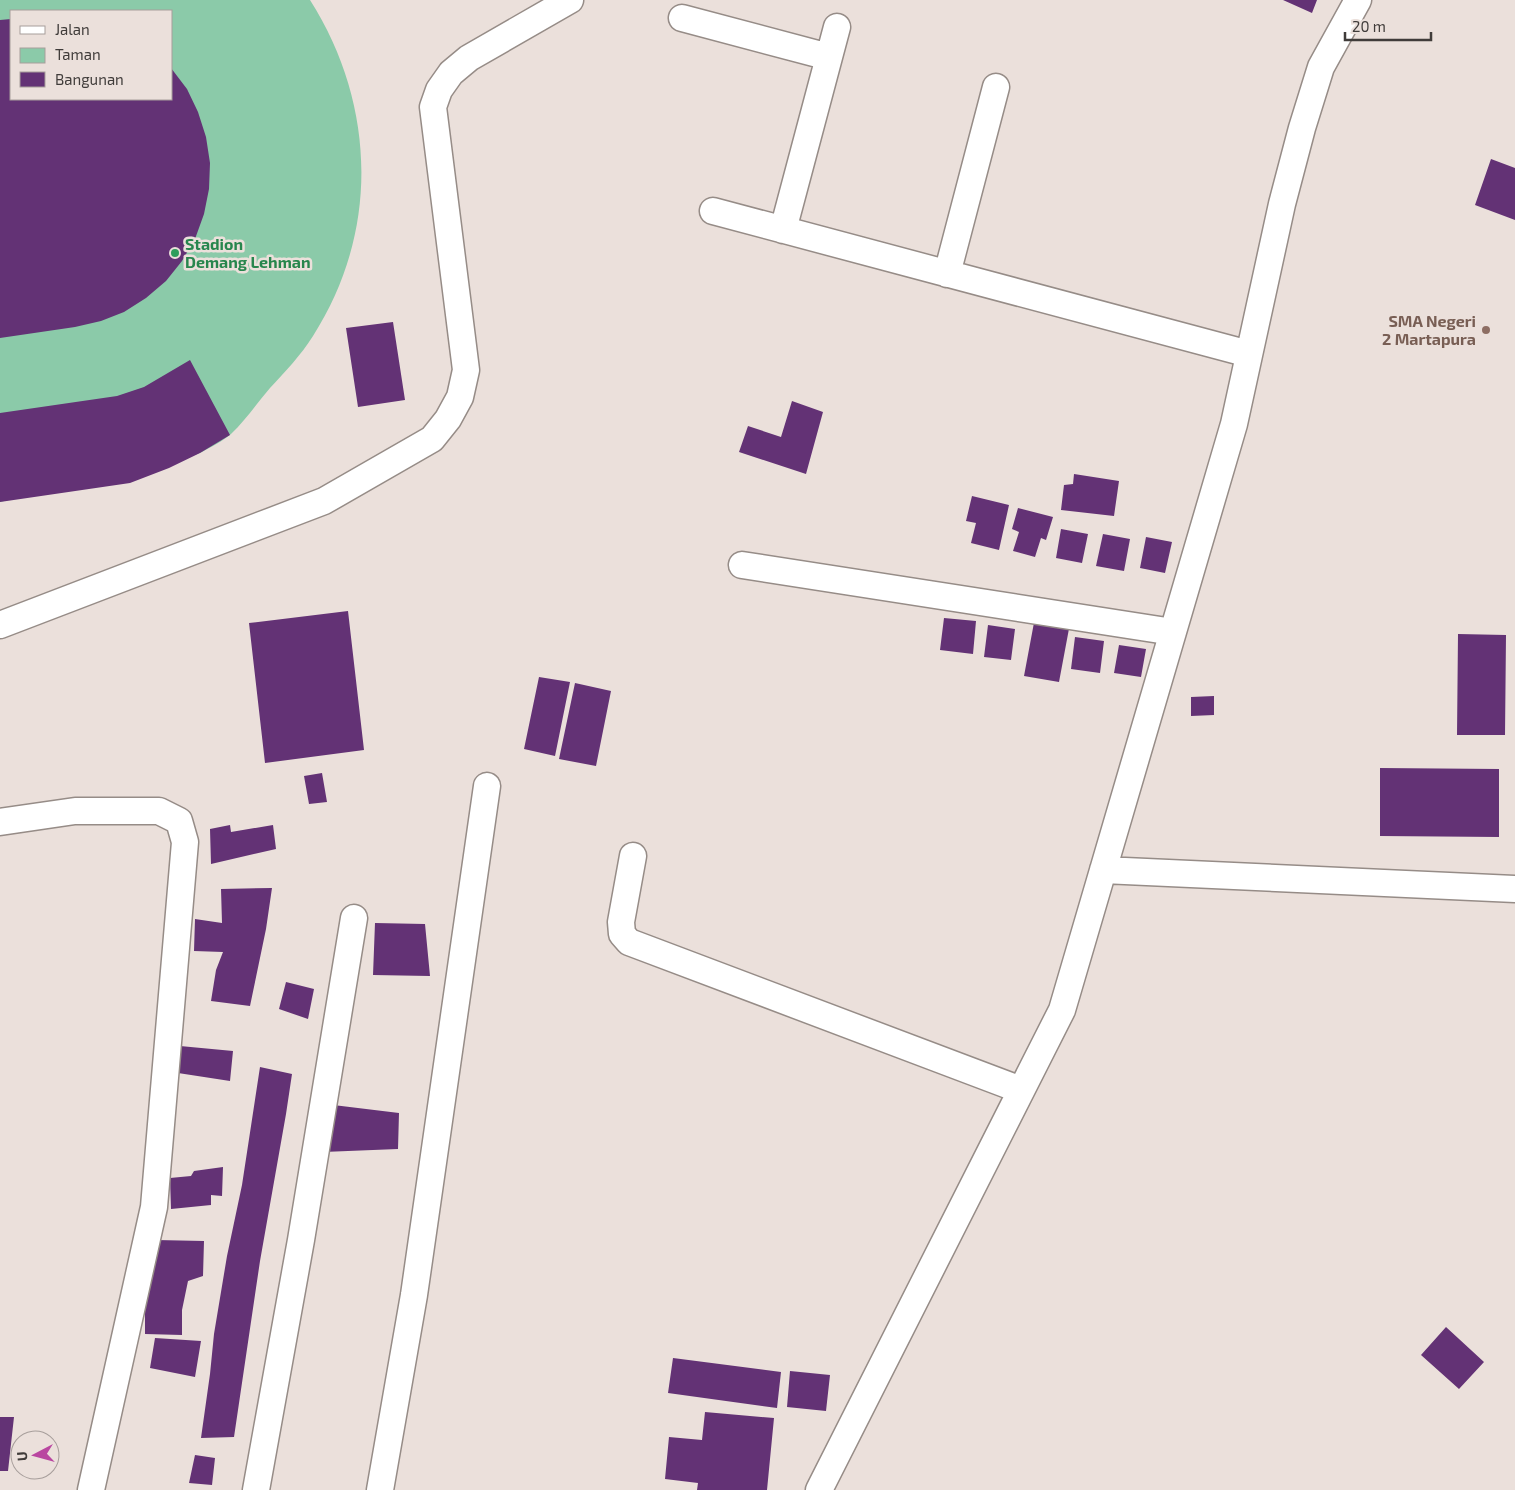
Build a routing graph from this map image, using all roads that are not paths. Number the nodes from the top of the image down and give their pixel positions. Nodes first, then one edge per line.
1 (570, 0) edge
2 (1358, 0) edge
3 (682, 18) dead end
4 (837, 27) dead end
5 (829, 57) junction
6 (996, 87) dead end
7 (713, 211) dead end
8 (783, 230) junction
9 (947, 274) junction
10 (1249, 354) junction
11 (742, 566) dead end
12 (0, 625) edge
13 (1173, 632) junction
14 (487, 786) dead end
15 (0, 822) edge
16 (633, 856) dead end
17 (1103, 870) junction
18 (1515, 889) edge
19 (354, 918) dead end
20 (1021, 1090) junction
21 (91, 1490) edge
22 (256, 1490) edge
23 (380, 1490) edge
24 (819, 1490) edge

1 - 12 street
2 - 10 street
3 - 5 street
4 - 5 street
5 - 8 street
6 - 9 street
7 - 8 street
8 - 9 street
9 - 10 street
10 - 13 street
11 - 13 street
13 - 17 street
14 - 23 street
15 - 21 street
16 - 20 street
17 - 18 street
17 - 20 street
19 - 22 street
20 - 24 street

